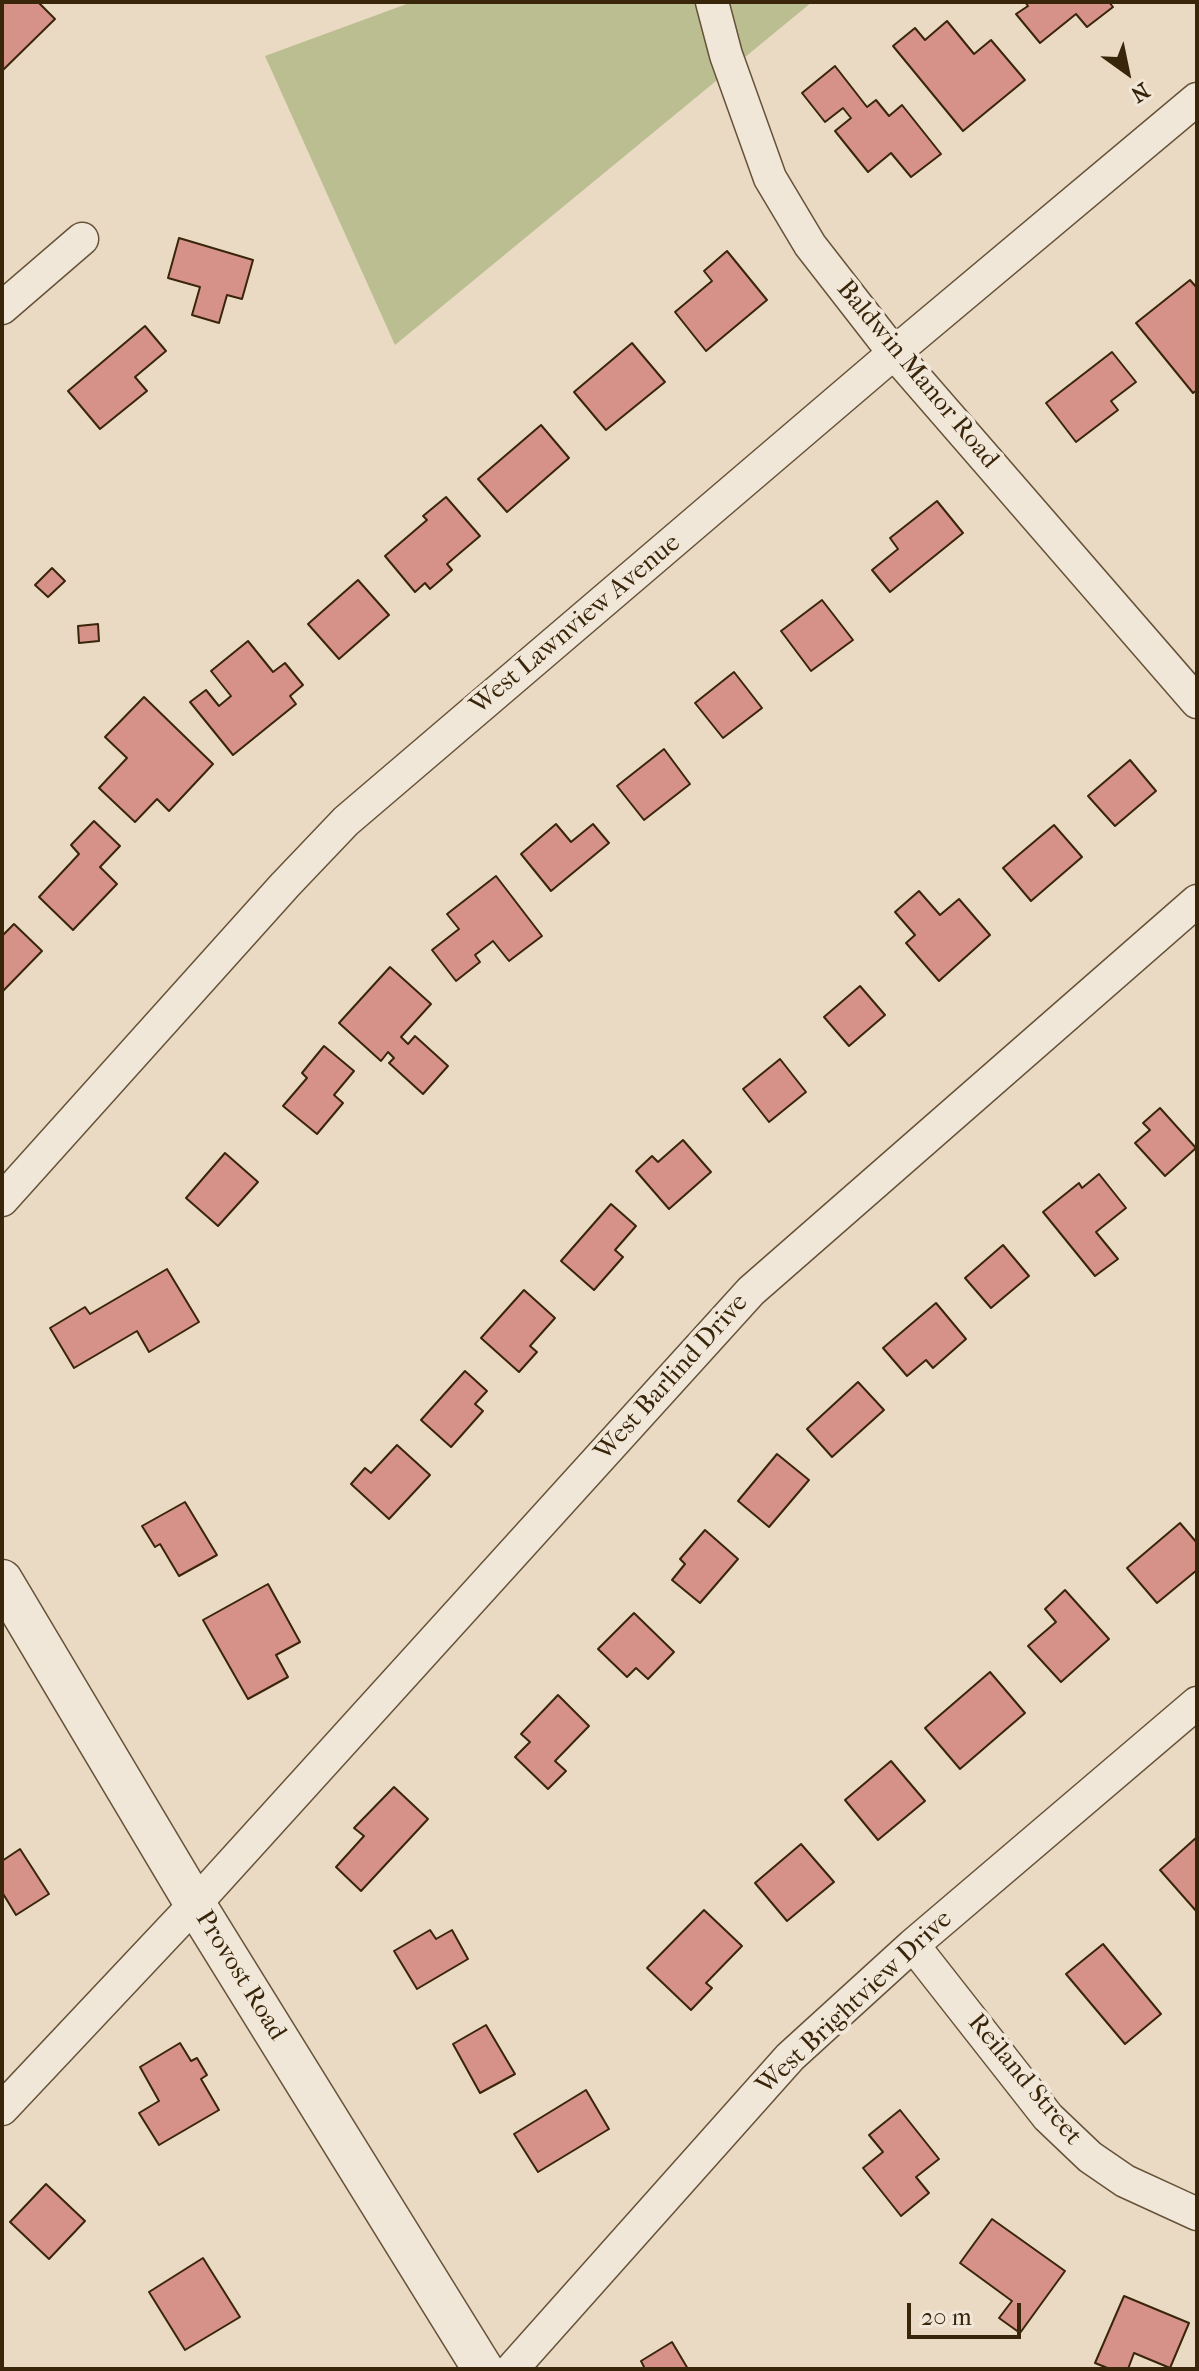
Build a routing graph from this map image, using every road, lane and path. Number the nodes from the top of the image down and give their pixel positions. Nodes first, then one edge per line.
1 (712, 2) edge
2 (1197, 99) edge
3 (82, 239) dead end
4 (2, 308) edge
5 (894, 353) junction
6 (1197, 702) edge
7 (1197, 901) edge
8 (2, 1200) edge
9 (2, 1580) edge
10 (1197, 1703) edge
11 (195, 1904) junction
12 (913, 1945) junction
13 (2, 2109) edge
14 (1197, 2214) edge
15 (483, 2369) edge
16 (512, 2369) edge

1 - 5 street, Baldwin Manor Road
2 - 5 street, West Lawnview Avenue
3 - 4 street
5 - 6 street, Baldwin Manor Road
5 - 8 street, West Lawnview Avenue
7 - 11 street, West Barlind Drive
9 - 11 street, Provost Road
10 - 12 street, West Brightview Drive
11 - 13 street, West Barlind Drive
11 - 15 street, Provost Road
12 - 14 street, Reiland Street
12 - 16 street, West Brightview Drive

